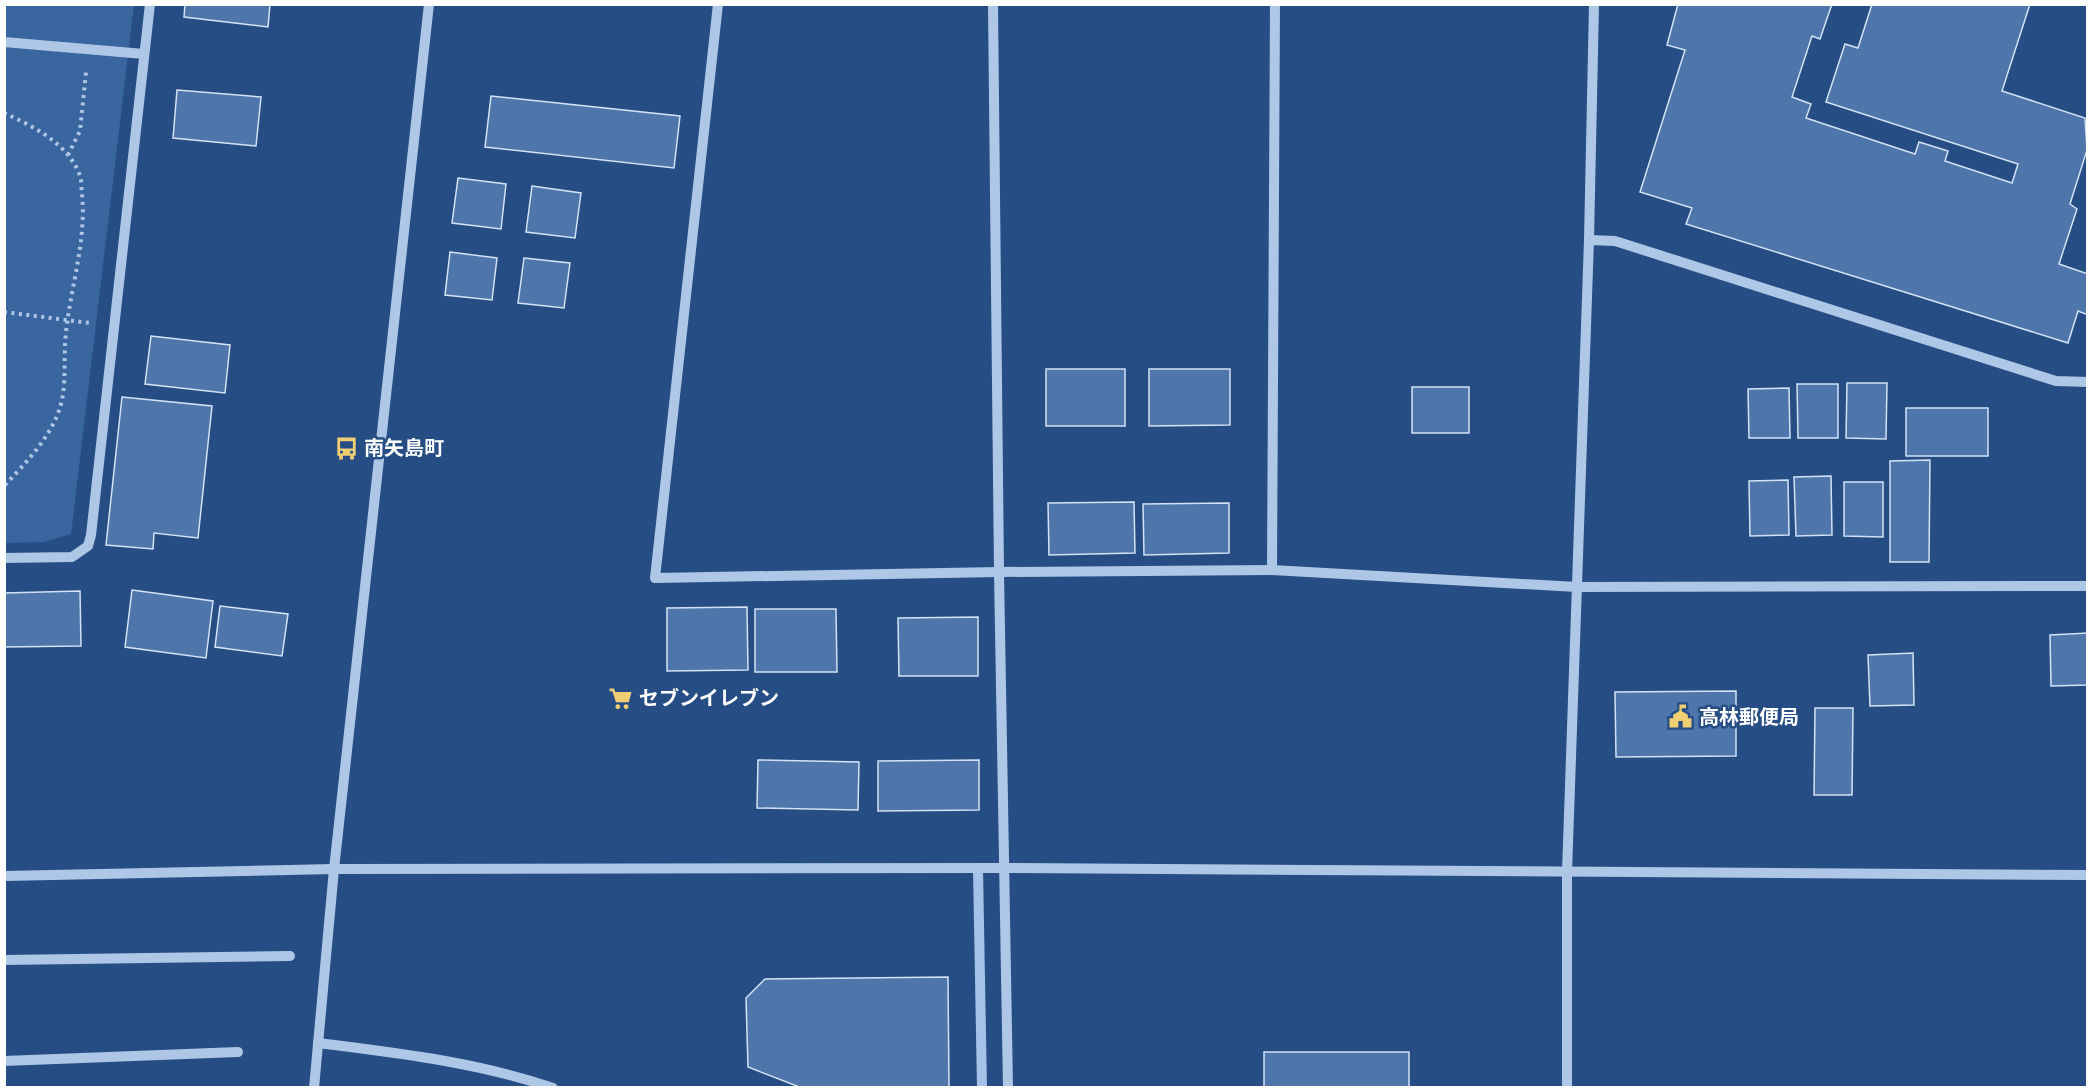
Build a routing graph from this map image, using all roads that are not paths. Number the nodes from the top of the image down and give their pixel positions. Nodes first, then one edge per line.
1 (150, 4) edge
2 (429, 4) edge
3 (718, 4) edge
4 (993, 4) edge
5 (1275, 4) edge
6 (1594, 4) edge
7 (4, 42) edge
8 (144, 54) junction
9 (1589, 240) junction
10 (2088, 382) edge
11 (4, 558) edge
12 (1272, 570) junction
13 (999, 572) junction
14 (2088, 586) edge
15 (1577, 587) junction
16 (1005, 868) junction
17 (334, 869) junction
18 (1568, 872) junction
19 (2088, 875) edge
20 (4, 876) edge
21 (290, 956) dead end
22 (4, 960) edge
23 (318, 1043) junction
24 (238, 1052) dead end
25 (4, 1061) edge
26 (532, 1084) edge
27 (314, 1088) edge
28 (553, 1088) edge
29 (1008, 1088) edge
30 (1567, 1088) edge

1 - 8 street
2 - 17 street
3 - 13 street
4 - 13 street
5 - 12 street
6 - 9 street
7 - 8 street
8 - 11 street
9 - 10 street
9 - 15 street
12 - 13 street
12 - 15 street
13 - 16 street
14 - 15 street
15 - 18 street
16 - 17 street
16 - 18 street
16 - 29 street
17 - 20 street
17 - 23 street
18 - 19 street
18 - 30 street
21 - 22 street
23 - 26 street
23 - 27 street
24 - 25 street
26 - 28 street

